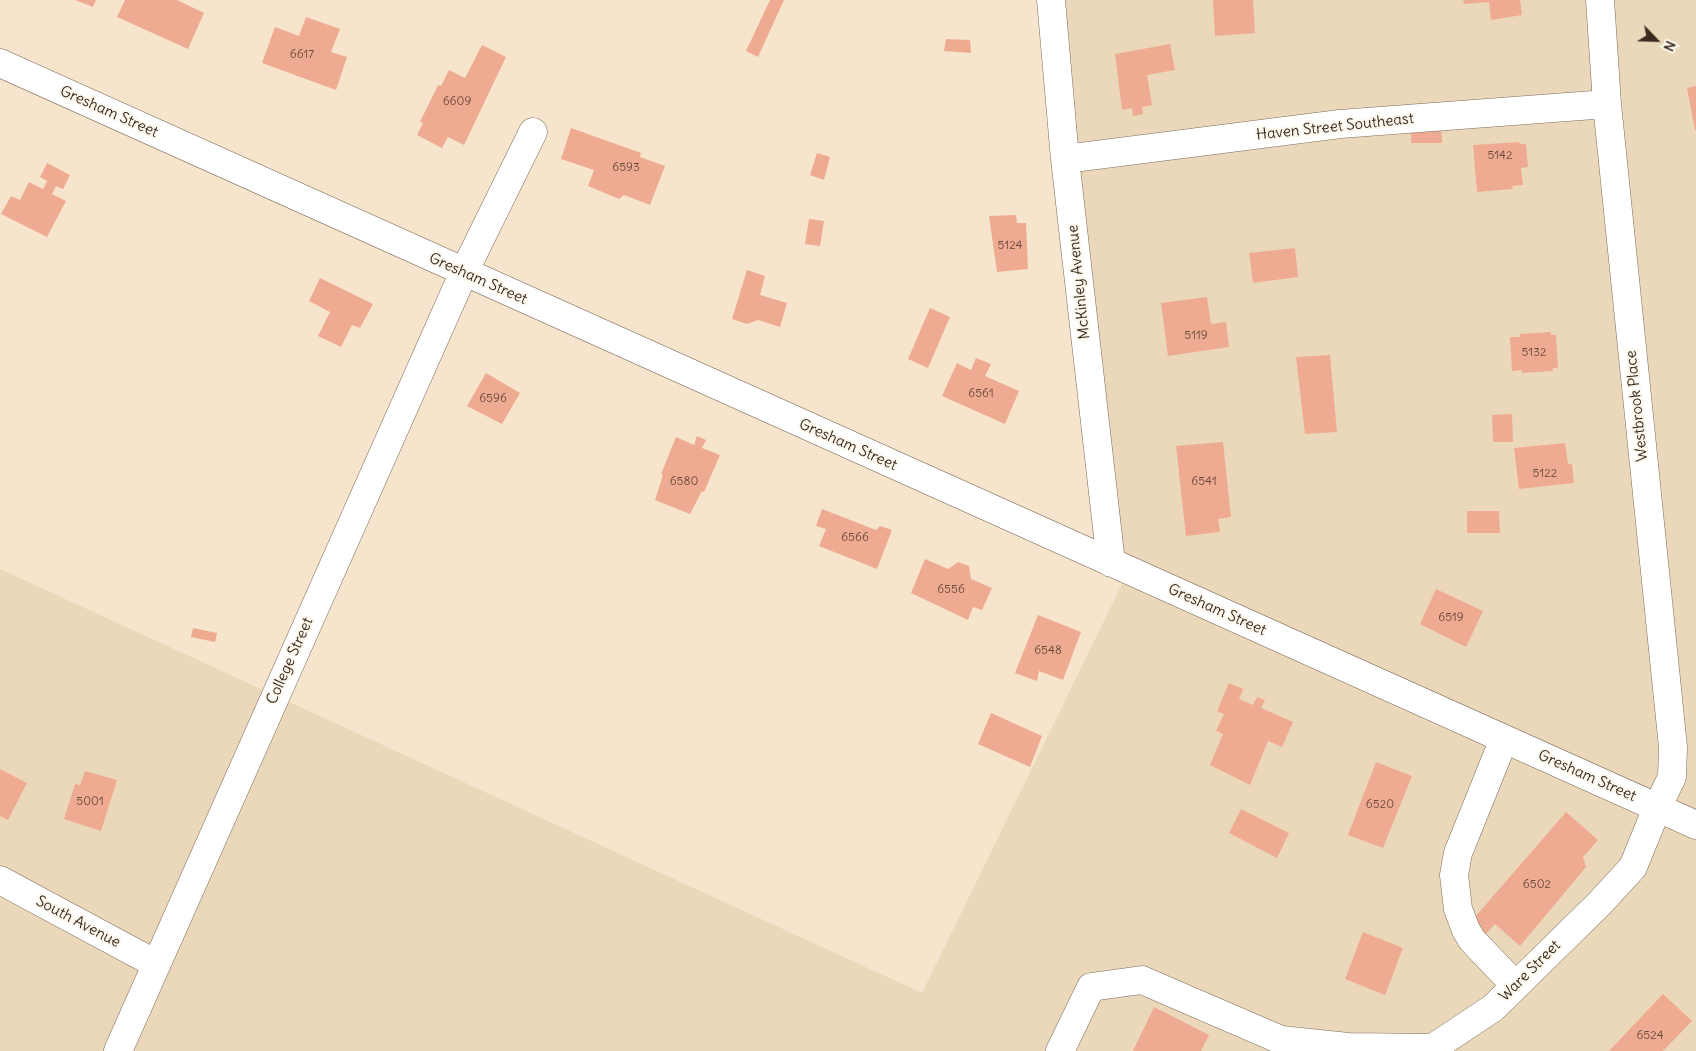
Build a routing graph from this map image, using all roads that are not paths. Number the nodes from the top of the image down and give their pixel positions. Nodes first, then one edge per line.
1 (1051, 0) edge
2 (1600, 0) edge
3 (0, 63) edge
4 (1606, 104) junction
5 (533, 132) dead end
6 (1065, 159) junction
7 (464, 272) junction
8 (1111, 563) junction
9 (1504, 739) junction
10 (1656, 808) junction
11 (1696, 826) edge
12 (0, 880) edge
13 (156, 964) junction
14 (1514, 985) junction
15 (1276, 1046) edge
16 (118, 1051) edge
17 (1060, 1051) edge

1 - 6 street, McKinley Avenue
2 - 4 street, Westbrook Place
3 - 7 street, Gresham Street
4 - 6 street, Haven Street Southeast
4 - 10 street, Westbrook Place
5 - 7 street, College Street
6 - 8 street, McKinley Avenue
7 - 8 street, Gresham Street
7 - 13 street, College Street
8 - 9 street, Gresham Street
9 - 10 street, Gresham Street
9 - 14 street
10 - 11 street, Gresham Street
10 - 14 street, Ware Street
12 - 13 street, South Avenue
13 - 16 street, College Street
14 - 15 street, Ware Street
15 - 17 street, Ware Street

